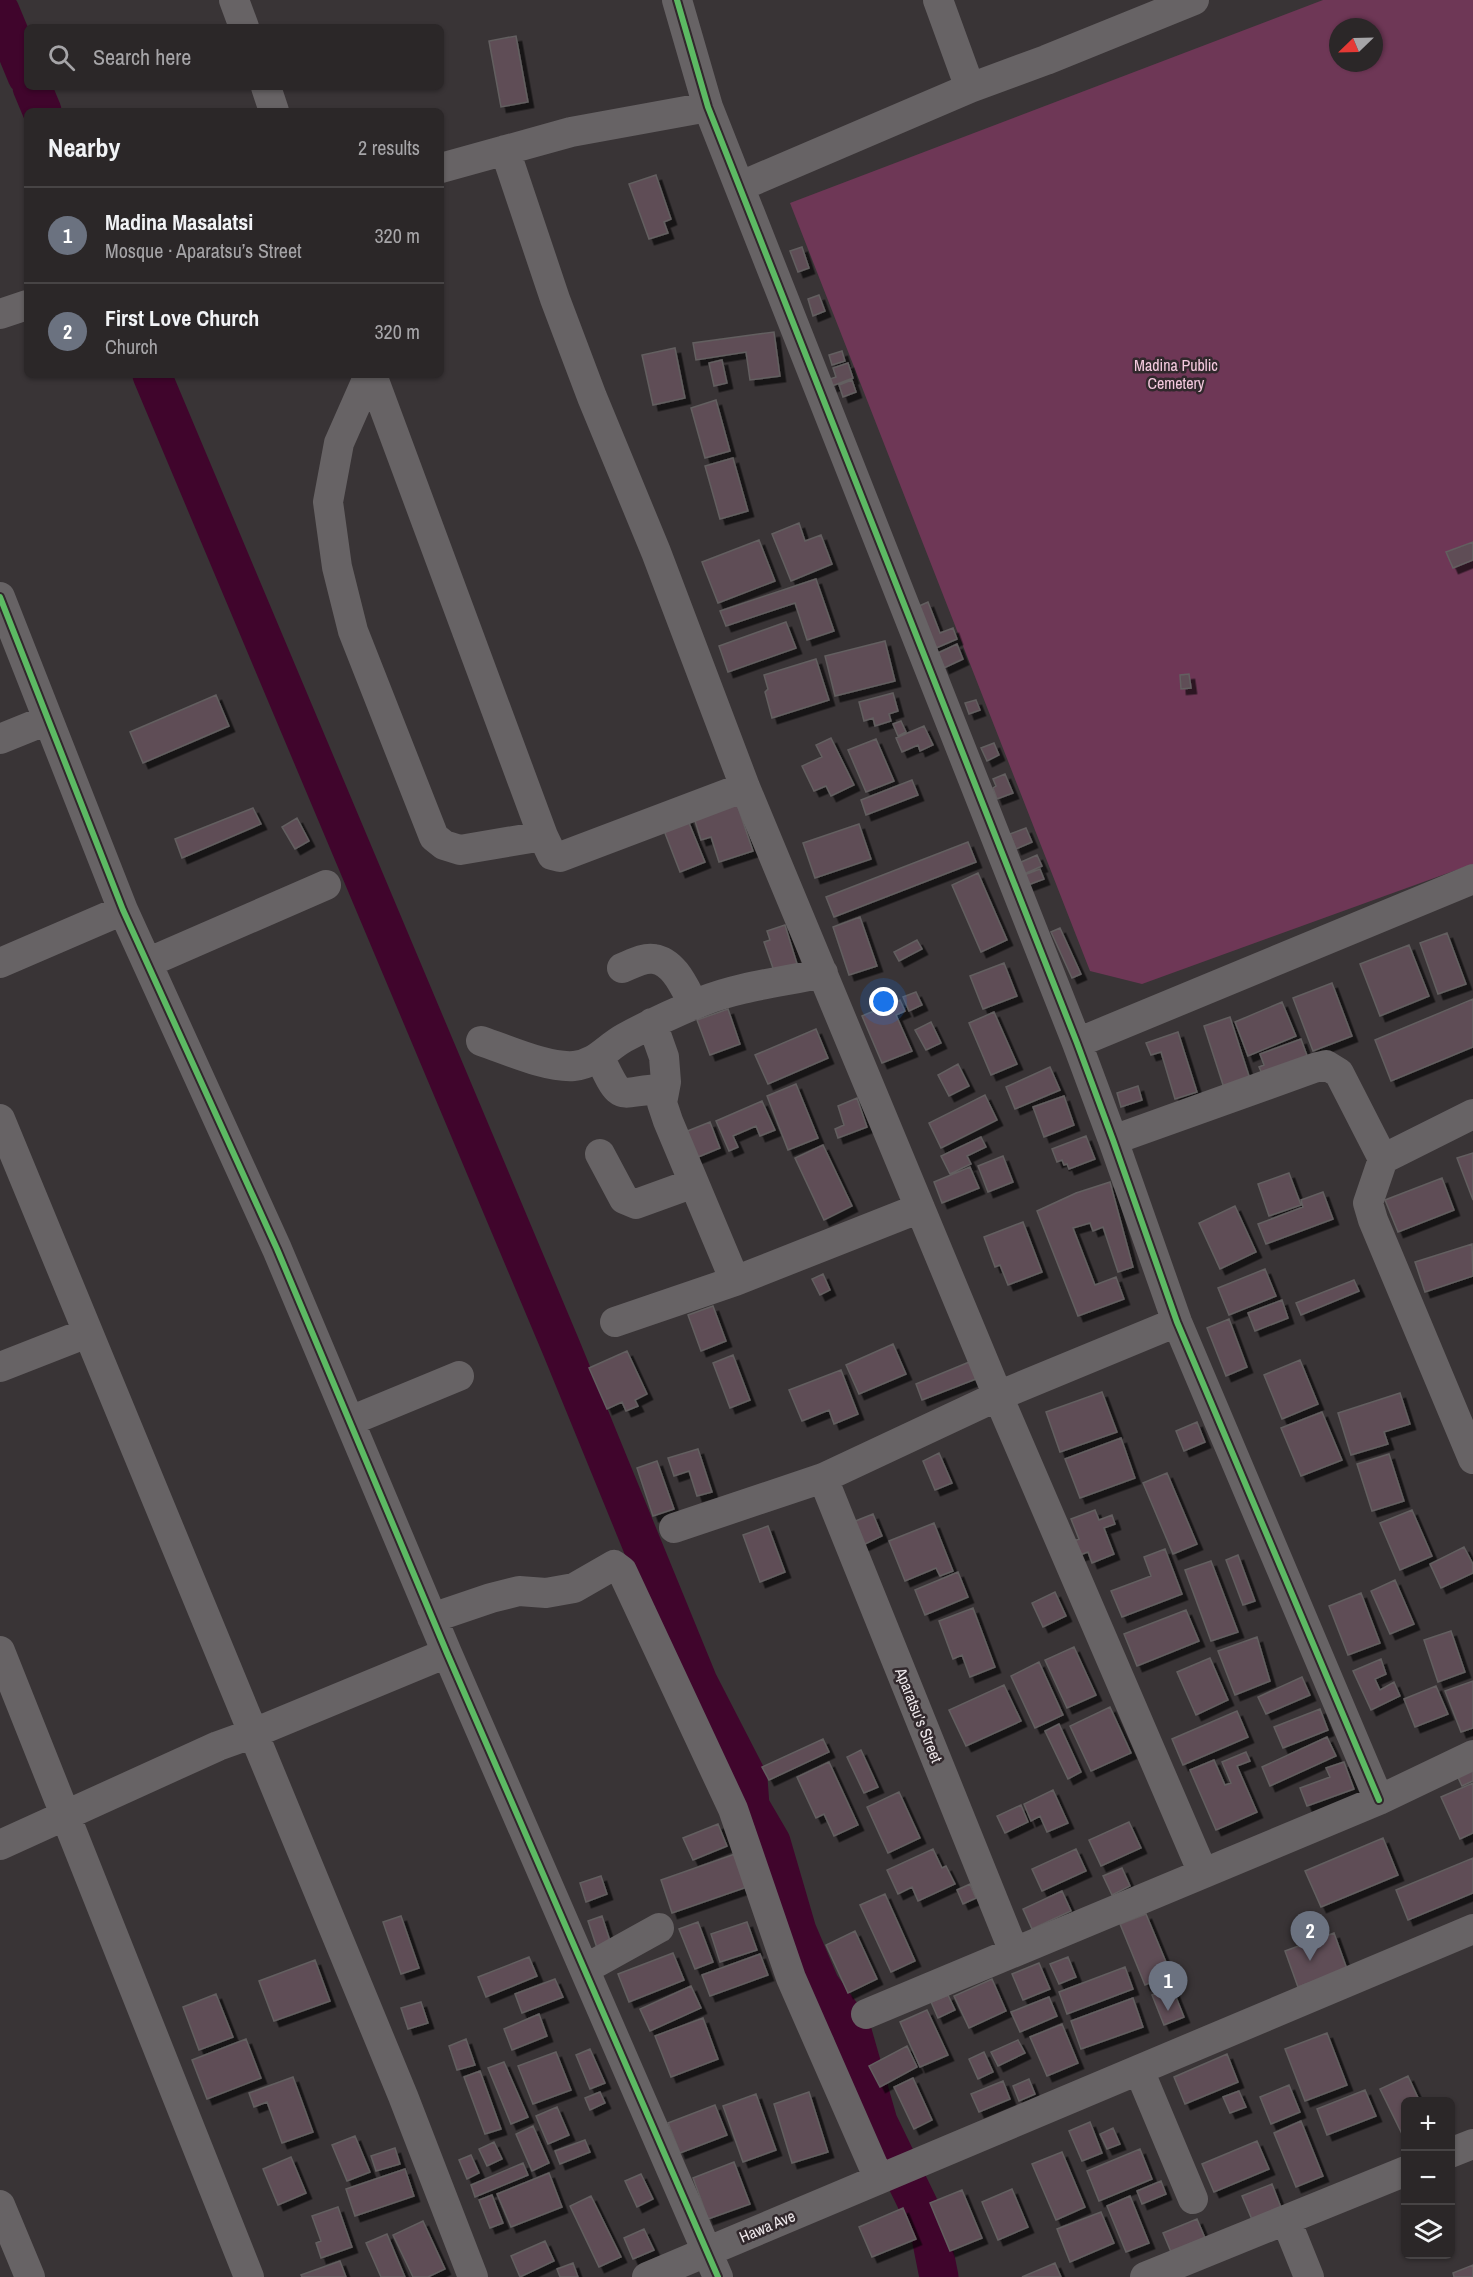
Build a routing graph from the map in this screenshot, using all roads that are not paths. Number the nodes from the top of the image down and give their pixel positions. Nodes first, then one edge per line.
1 (234, 0) edge
2 (677, 0) edge
3 (938, 0) edge
4 (1194, 0) edge
5 (243, 24) edge
6 (970, 88) junction
7 (267, 90) edge
8 (708, 107) junction
9 (273, 108) edge
10 (506, 150) junction
11 (444, 167) edge
12 (741, 186) junction
13 (24, 305) edge
14 (0, 314) edge
15 (369, 378) edge
16 (371, 378) edge
17 (0, 597) edge
18 (47, 720) junction
19 (0, 740) edge
20 (745, 787) junction
21 (543, 836) junction
22 (1473, 879) edge
23 (326, 885) dead end
24 (123, 910) junction
25 (0, 963) edge
26 (147, 963) junction
27 (622, 968) dead end
28 (822, 973) junction
29 (694, 1005) junction
30 (652, 1023) junction
31 (481, 1041) dead end
32 (1077, 1043) junction
33 (600, 1058) junction
34 (664, 1089) junction
35 (1473, 1114) edge
36 (0, 1119) edge
37 (1113, 1140) junction
38 (600, 1154) dead end
39 (1383, 1159) junction
40 (694, 1183) junction
41 (921, 1208) junction
42 (735, 1281) junction
43 (615, 1322) dead end
44 (1177, 1322) junction
45 (87, 1332) junction
46 (0, 1367) edge
47 (459, 1376) dead end
48 (998, 1396) junction
49 (350, 1421) junction
50 (1473, 1459) edge
51 (823, 1478) junction
52 (674, 1528) dead end
53 (432, 1618) junction
54 (0, 1651) edge
55 (447, 1653) junction
56 (254, 1733) junction
57 (1473, 1755) edge
58 (1379, 1800) junction
59 (67, 1815) junction
60 (0, 1845) edge
61 (1203, 1873) junction
62 (659, 1928) dead end
63 (1473, 1929) edge
64 (1014, 1952) junction
65 (585, 1969) junction
66 (866, 2014) dead end
67 (1139, 2070) junction
68 (1473, 2144) edge
69 (1455, 2151) edge
70 (1401, 2173) edge
71 (892, 2174) junction
72 (1193, 2199) dead end
73 (0, 2205) edge
74 (1286, 2220) junction
75 (713, 2264) edge
76 (30, 2277) edge
77 (249, 2277) edge
78 (473, 2277) edge
79 (647, 2277) edge
80 (1145, 2277) edge
81 (1309, 2277) edge

1 - 5 street
2 - 8 street
3 - 6 street
4 - 6 street
6 - 12 street
7 - 9 street
8 - 10 street
8 - 12 street
10 - 11 street
10 - 20 street
12 - 32 street
13 - 14 street
15 - 21 street
16 - 21 street
17 - 18 street
18 - 19 street
18 - 24 street
20 - 21 street
20 - 28 street
22 - 32 street
23 - 26 street
24 - 25 street
24 - 26 street
26 - 49 street
27 - 29 street
28 - 29 street
28 - 41 street
29 - 30 street
30 - 33 street
30 - 34 street
31 - 33 street
32 - 37 street
33 - 34 street
34 - 40 street
35 - 39 street
36 - 45 street
37 - 39 street
37 - 44 street
38 - 40 street
39 - 50 street
40 - 42 street
41 - 42 street
41 - 48 street
42 - 43 street
44 - 48 street
44 - 58 street
45 - 46 street
45 - 56 street
47 - 49 street
48 - 51 street
48 - 61 street
49 - 53 street
51 - 52 street
51 - 64 street, Aparatsu’s Street
53 - 55 street
53 - 71 street
54 - 59 street
55 - 56 street
55 - 65 street
56 - 59 street
56 - 78 street
57 - 58 street
58 - 61 street
59 - 60 street
59 - 77 street
61 - 64 street
62 - 65 street
63 - 67 street, Hawa Ave
64 - 66 street
65 - 75 street
67 - 71 street, Hawa Ave
67 - 72 street
68 - 69 street
70 - 74 street
71 - 75 street, Hawa Ave
73 - 76 street
74 - 80 street
74 - 81 street
75 - 79 street, Hawa Ave

